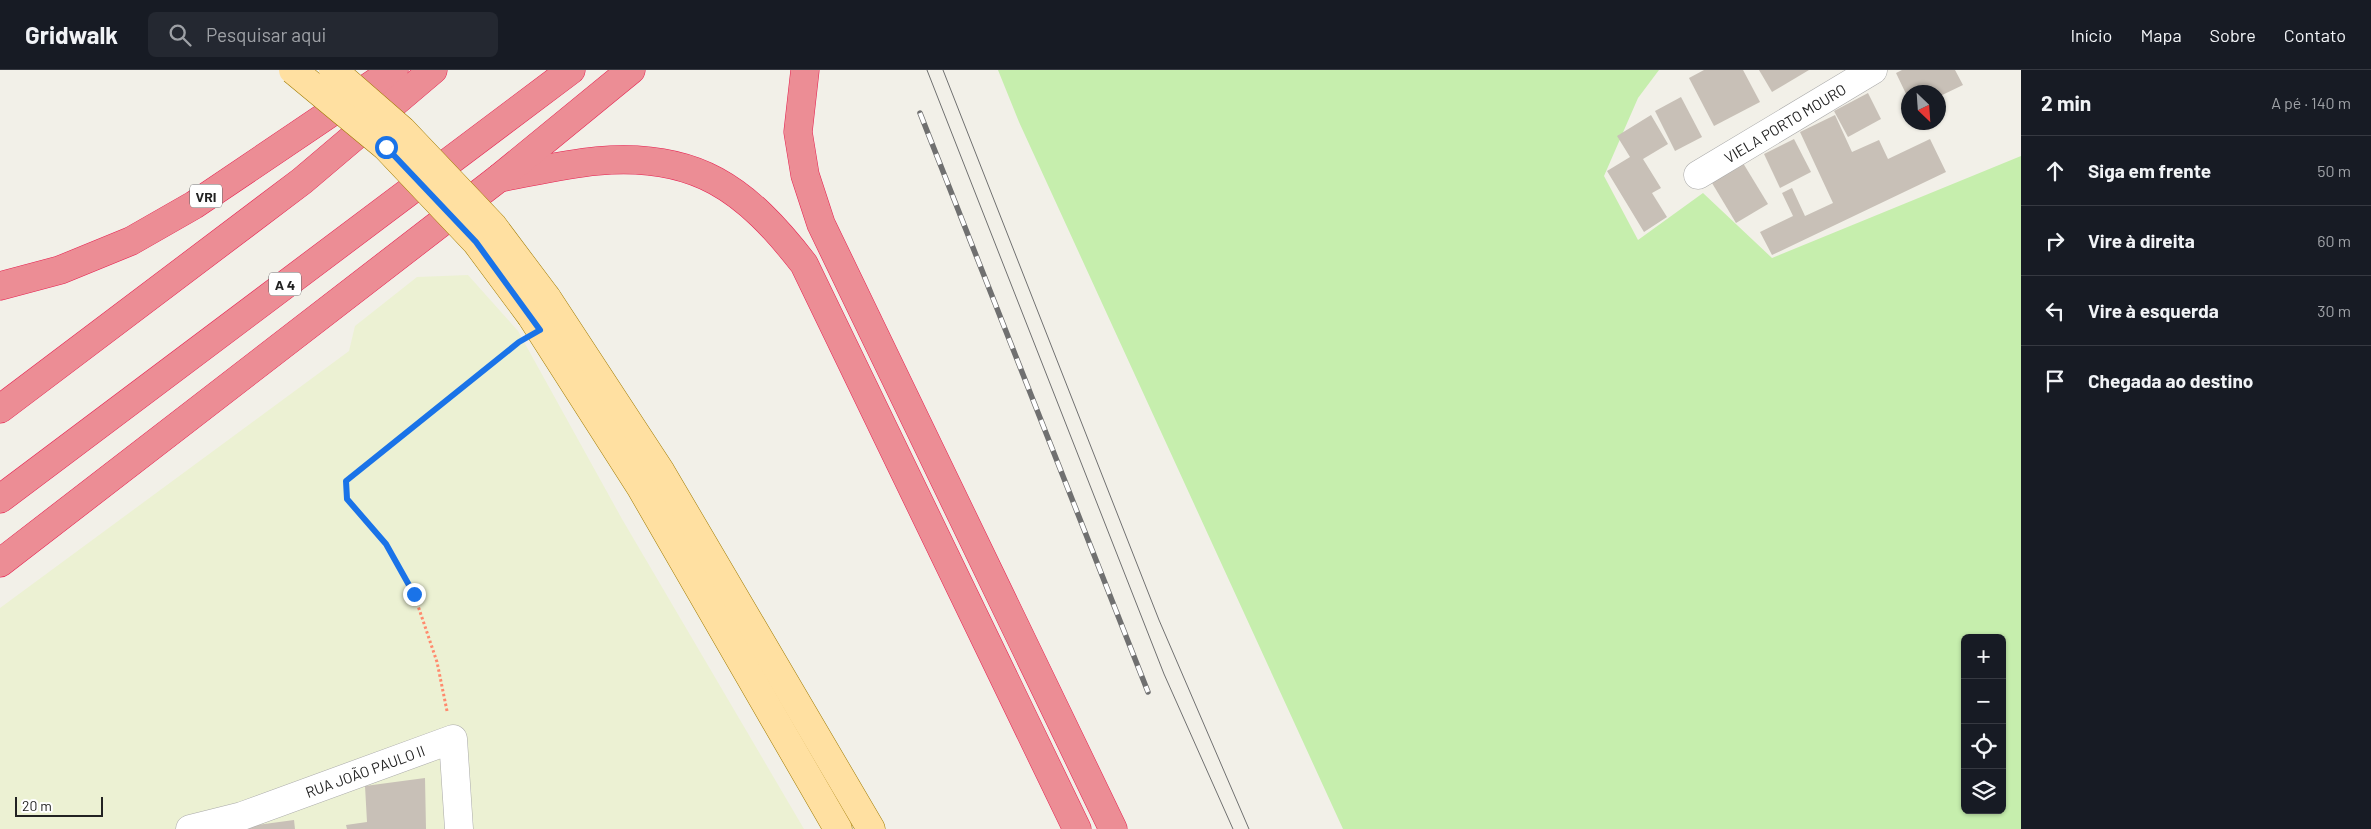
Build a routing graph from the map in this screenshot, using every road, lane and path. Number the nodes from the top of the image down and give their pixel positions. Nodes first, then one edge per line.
1 (293, 70) edge
2 (333, 70) edge
3 (394, 70) edge
4 (433, 70) edge
5 (570, 70) edge
6 (631, 70) edge
7 (805, 70) edge
8 (1873, 70) edge
9 (1698, 175) dead end
10 (499, 178) junction
11 (0, 286) edge
12 (540, 315) junction
13 (0, 409) edge
14 (0, 498) edge
15 (41, 532) junction
16 (0, 563) edge
17 (0, 570) edge
18 (453, 739) junction
19 (190, 829) edge
20 (459, 829) edge
21 (838, 829) edge
22 (871, 829) edge
23 (1077, 829) edge
24 (1113, 829) edge

1 - 12 main road, bridge
2 - 12 main road, bridge
3 - 11 highway, VRI
4 - 13 highway
5 - 14 highway, A 4
6 - 10 highway
7 - 24 highway
8 - 9 street, VIELA PORTO MOURO
10 - 15 highway
10 - 23 highway
12 - 18 path
12 - 21 main road
12 - 22 main road
15 - 16 highway
15 - 17 highway
18 - 19 street, RUA JOÃO PAULO II
18 - 20 street

